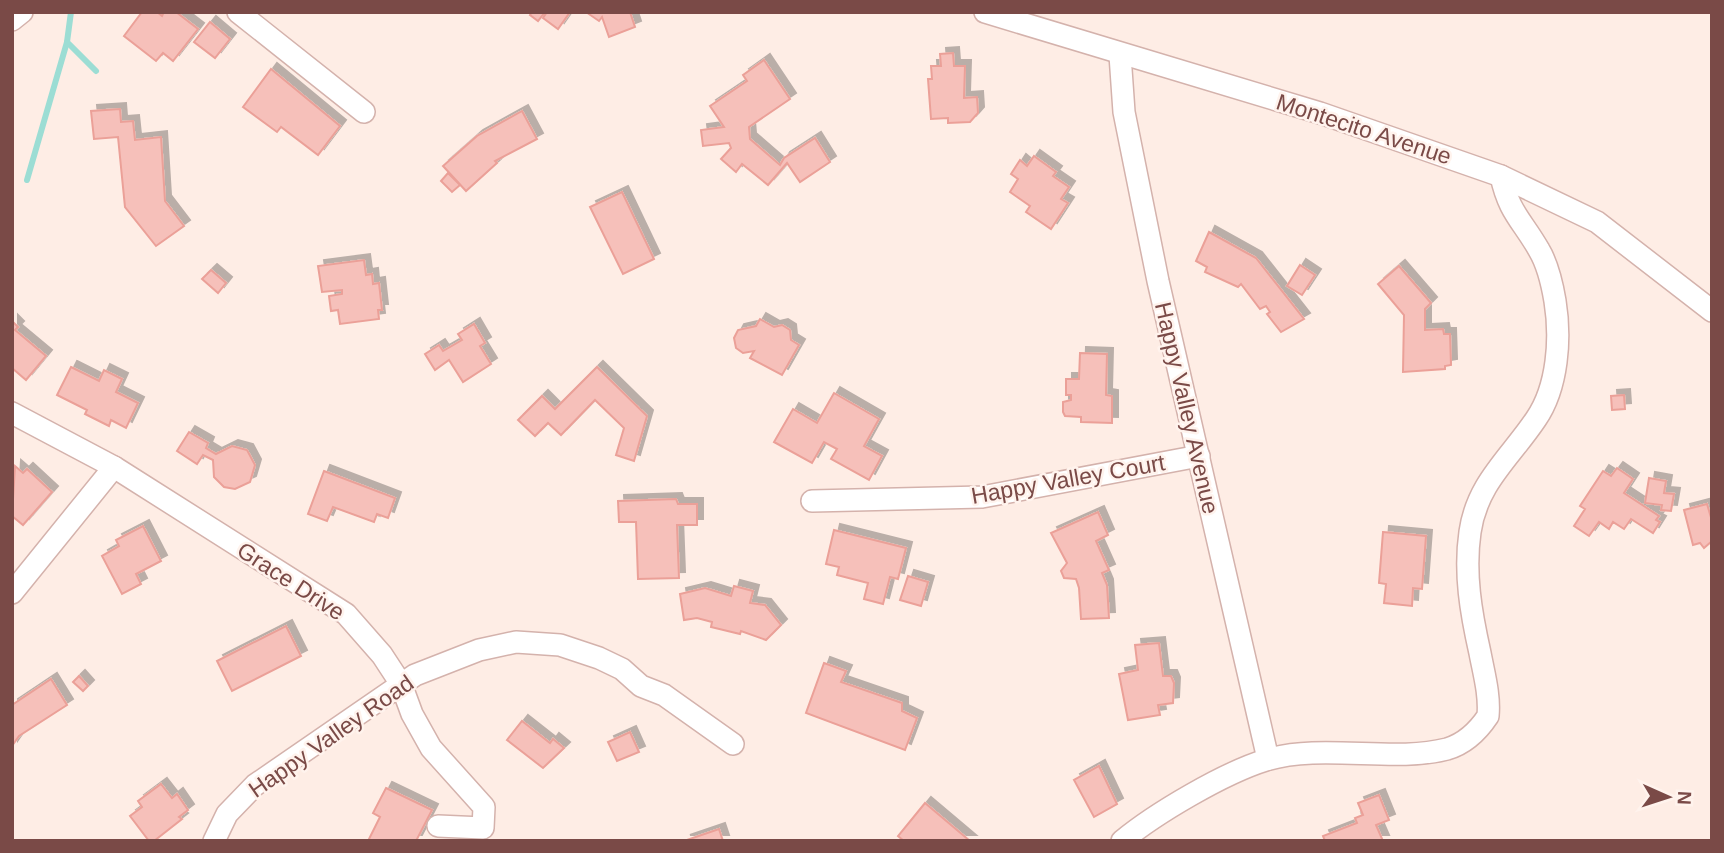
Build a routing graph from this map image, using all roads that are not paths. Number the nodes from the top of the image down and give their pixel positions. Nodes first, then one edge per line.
1 (22, 12) edge
2 (238, 12) edge
3 (985, 12) edge
4 (12, 20) edge
5 (1120, 55) junction
6 (364, 112) dead end
7 (1501, 176) junction
8 (1712, 311) edge
9 (12, 413) edge
10 (1199, 456) junction
11 (114, 467) junction
12 (812, 501) dead end
13 (12, 593) edge
14 (401, 684) junction
15 (733, 744) dead end
16 (1268, 759) junction
17 (438, 826) dead end
18 (214, 841) edge
19 (1122, 841) edge

1 - 4 street
2 - 6 street
3 - 5 street, Montecito Avenue
5 - 7 street, Montecito Avenue
5 - 10 street, Happy Valley Avenue
7 - 8 street, Montecito Avenue
7 - 16 street
9 - 11 street, Grace Drive
10 - 12 street, Happy Valley Court
10 - 16 street, Happy Valley Avenue
11 - 13 street
11 - 14 street, Grace Drive
14 - 15 street, Happy Valley Road
14 - 17 street, Grace Drive
14 - 18 street, Happy Valley Road
16 - 19 street

